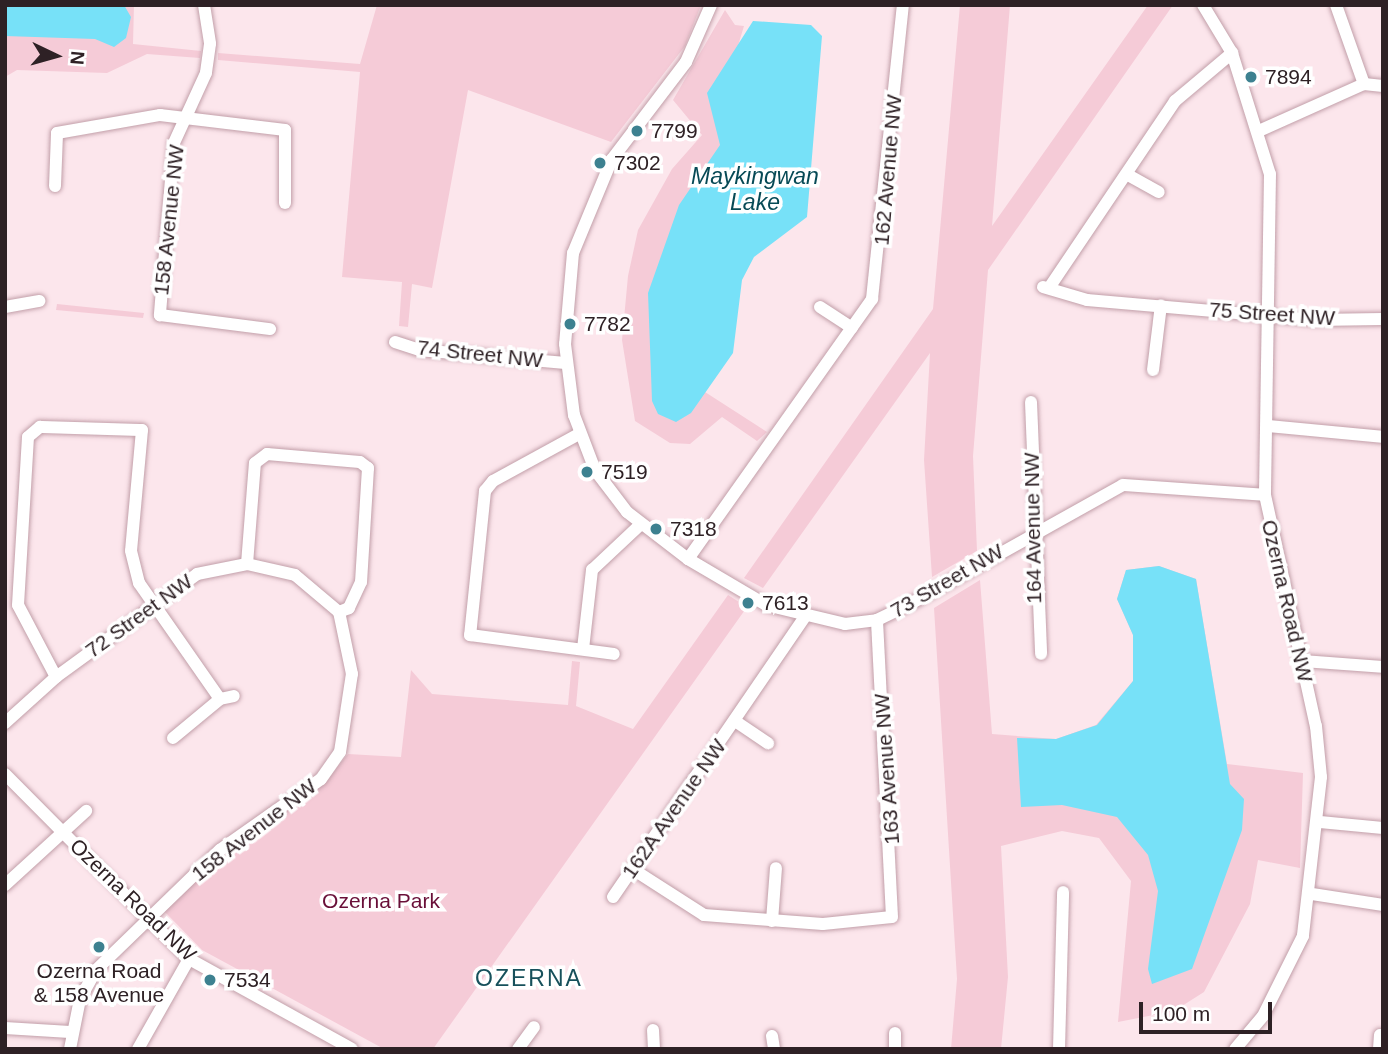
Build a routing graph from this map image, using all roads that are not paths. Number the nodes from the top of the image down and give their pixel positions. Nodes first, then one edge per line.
1 (204, 5) edge
2 (711, 5) edge
3 (903, 5) edge
4 (1203, 5) edge
5 (1336, 5) edge
6 (1232, 53) junction
7 (1364, 84) junction
8 (1383, 86) edge
9 (183, 120) junction
10 (1261, 130) junction
11 (1128, 175) junction
12 (55, 186) dead end
13 (1159, 192) dead end
14 (285, 203) dead end
15 (39, 302) dead end
16 (1161, 305) junction
17 (5, 307) edge
18 (820, 307) dead end
19 (1271, 316) junction
20 (1383, 319) edge
21 (852, 328) junction
22 (270, 329) dead end
23 (395, 342) dead end
24 (565, 363) junction
25 (1153, 370) dead end
26 (1031, 402) dead end
27 (1269, 426) junction
28 (579, 434) junction
29 (1383, 437) edge
30 (1265, 495) junction
31 (641, 524) junction
32 (1032, 532) junction
33 (12, 554) edge
34 (688, 559) junction
35 (247, 564) junction
36 (156, 600) junction
37 (339, 612) junction
38 (804, 618) junction
39 (877, 620) junction
40 (583, 649) junction
41 (614, 654) dead end
42 (1041, 654) dead end
43 (1302, 661) junction
44 (1383, 667) edge
45 (56, 677) junction
46 (234, 696) dead end
47 (220, 699) junction
48 (735, 721) junction
49 (5, 723) edge
50 (173, 738) dead end
51 (768, 743) dead end
52 (5, 774) edge
53 (86, 811) dead end
54 (1320, 822) junction
55 (1383, 828) edge
56 (62, 831) junction
57 (776, 868) dead end
58 (634, 870) junction
59 (5, 885) edge
60 (1063, 892) dead end
61 (1312, 894) junction
62 (613, 897) dead end
63 (1383, 905) edge
64 (148, 918) junction
65 (772, 921) junction
66 (189, 959) junction
67 (534, 1027) dead end
68 (5, 1028) edge
69 (653, 1030) dead end
70 (70, 1032) junction
71 (895, 1033) dead end
72 (1380, 1035) dead end
73 (328, 1043) edge
74 (1237, 1048) edge
75 (70, 1049) edge
76 (138, 1049) edge
77 (352, 1049) edge
78 (518, 1049) edge
79 (654, 1049) edge
80 (895, 1049) edge
81 (1059, 1049) edge
82 (1379, 1049) edge

1 - 9 street, 158 Avenue NW
2 - 24 street, 73 Street NW
3 - 21 street, 162 Avenue NW
4 - 6 street, Ozerna Road NW
5 - 7 street
6 - 10 street, Ozerna Road NW
6 - 11 street
7 - 8 street
7 - 10 street
9 - 12 street
9 - 14 street
9 - 22 street, 158 Avenue NW
10 - 19 street, Ozerna Road NW
11 - 13 street
11 - 16 street, 75 Street NW
15 - 17 street
16 - 19 street, 75 Street NW
16 - 25 street
18 - 21 street
19 - 20 street, 75 Street NW
19 - 27 street, Ozerna Road NW
21 - 34 street, 162 Avenue NW
23 - 24 street, 74 Street NW
24 - 28 street, 73 Street NW
26 - 32 street, 164 Avenue NW
27 - 29 street
27 - 30 street, Ozerna Road NW
28 - 31 street, 73 Street NW
28 - 40 street
30 - 32 street, 73 Street NW
30 - 43 street, Ozerna Road NW
31 - 34 street, 73 Street NW
31 - 40 street
32 - 39 street, 73 Street NW
32 - 42 street, 164 Avenue NW
33 - 36 street
33 - 45 street
34 - 38 street, 73 Street NW
35 - 36 street, 72 Street NW
35 - 37 street, 72 Street NW
35 - 37 street
36 - 45 street, 72 Street NW
36 - 47 street
37 - 64 street, 158 Avenue NW
38 - 39 street, 73 Street NW
38 - 48 street, 162A Avenue NW
39 - 65 street, 163 Avenue NW
40 - 41 street
43 - 44 street
43 - 54 street, Ozerna Road NW
45 - 49 street, 72 Street NW
46 - 47 street
47 - 50 street
48 - 51 street, 162A Avenue NW
48 - 58 street, 162A Avenue NW
52 - 56 street, Ozerna Road NW
53 - 56 street, Ozerna Road NW
54 - 55 street
54 - 61 street, Ozerna Road NW
56 - 59 street
56 - 64 street, Ozerna Road NW
57 - 65 street
58 - 62 street, 162A Avenue NW
58 - 65 street
60 - 81 street
61 - 63 street
61 - 74 street, Ozerna Road NW
64 - 66 street, Ozerna Road NW
64 - 70 street, 158 Avenue NW
66 - 73 street, Ozerna Road NW
66 - 76 street
67 - 78 street
68 - 70 street
69 - 79 street
70 - 75 street, 158 Avenue NW
71 - 80 street
72 - 82 street
73 - 77 street, Ozerna Road NW

